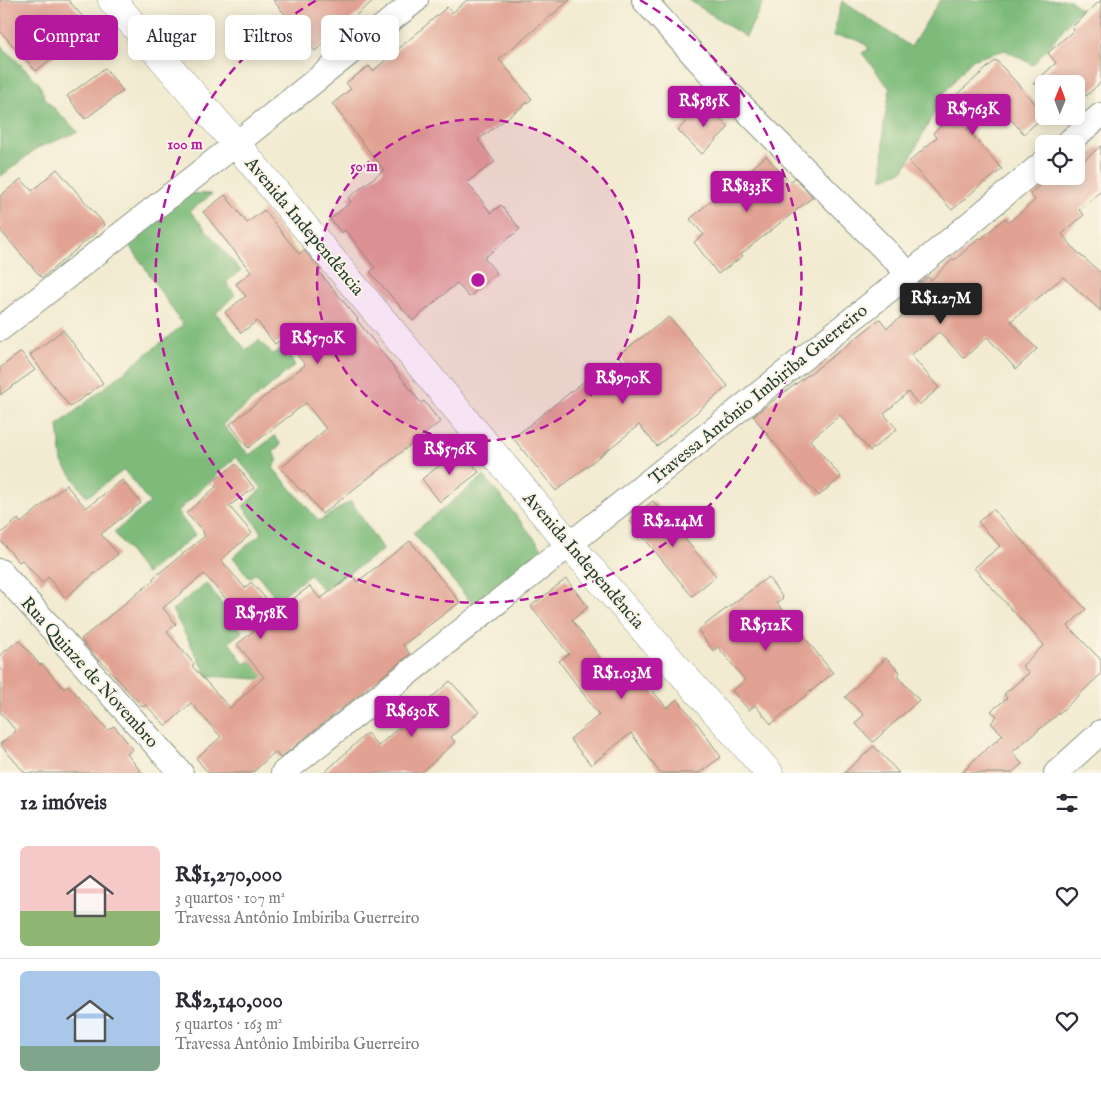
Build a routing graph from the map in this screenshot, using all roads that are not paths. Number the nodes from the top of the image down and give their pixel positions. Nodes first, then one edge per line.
1 (112, 0) edge
2 (416, 0) edge
3 (644, 0) edge
4 (1101, 115) edge
5 (1077, 135) edge
6 (236, 144) junction
7 (1035, 169) edge
8 (909, 274) junction
9 (0, 329) edge
10 (570, 544) junction
11 (0, 571) edge
12 (1101, 732) edge
13 (180, 773) edge
14 (283, 773) edge
15 (769, 773) edge
16 (1056, 773) edge

1 - 6 street, Avenida Independência
2 - 6 street
3 - 8 street
4 - 5 street
6 - 9 street
6 - 10 street, Avenida Independência
7 - 8 street, Travessa Antônio Imbiriba Guerreiro
8 - 10 street, Travessa Antônio Imbiriba Guerreiro
10 - 14 street, Travessa Antônio Imbiriba Guerreiro
10 - 15 street, Avenida Independência
11 - 13 street, Rua Quinze de Novembro
12 - 16 street

